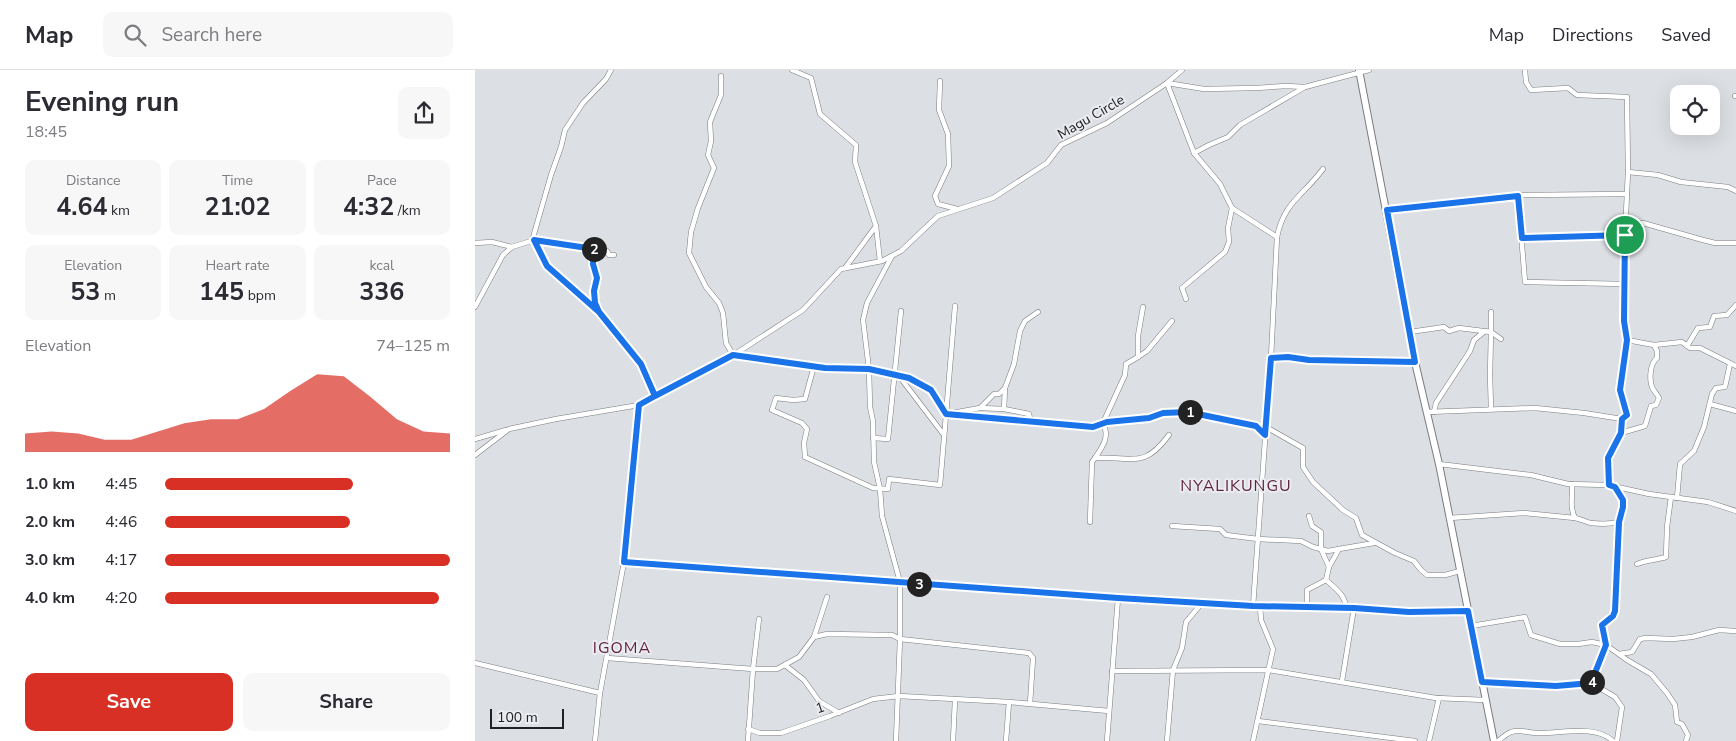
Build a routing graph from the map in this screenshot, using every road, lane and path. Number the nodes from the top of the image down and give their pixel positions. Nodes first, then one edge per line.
1 (611, 70) edge
2 (792, 70) edge
3 (1182, 70) edge
4 (1369, 70) edge
5 (1525, 70) edge
6 (1359, 72) edge
7 (721, 76) dead end
8 (940, 81) dead end
9 (1167, 83) junction
10 (1305, 87) junction
11 (1194, 153) junction
12 (1323, 170) dead end
13 (1629, 172) junction
14 (1736, 191) edge
15 (1627, 194) junction
16 (1518, 196) junction
17 (1232, 208) junction
18 (958, 210) junction
19 (1387, 210) junction
20 (876, 226) junction
21 (1625, 235) junction
22 (1277, 237) junction
23 (1522, 238) junction
24 (533, 240) junction
25 (475, 243) edge
26 (1736, 244) edge
27 (512, 247) junction
28 (594, 249) junction
29 (615, 255) dead end
30 (892, 255) junction
31 (880, 261) junction
32 (845, 268) junction
33 (1625, 284) junction
34 (1185, 299) dead end
35 (1736, 305) edge
36 (955, 306) dead end
37 (475, 307) edge
38 (1143, 307) dead end
39 (901, 311) dead end
40 (599, 312) junction
41 (1038, 312) dead end
42 (1491, 312) dead end
43 (1172, 321) dead end
44 (1485, 331) junction
45 (1410, 332) junction
46 (1491, 332) junction
47 (1501, 339) dead end
48 (1627, 340) junction
49 (1654, 345) junction
50 (1687, 346) junction
51 (733, 355) junction
52 (1138, 357) junction
53 (1271, 358) junction
54 (1415, 362) junction
55 (1730, 364) junction
56 (814, 366) junction
57 (1736, 366) edge
58 (869, 369) junction
59 (897, 375) junction
60 (1005, 388) junction
61 (655, 396) junction
62 (1710, 404) junction
63 (639, 405) junction
64 (980, 408) junction
65 (1004, 409) junction
66 (1491, 409) junction
67 (1736, 411) edge
68 (1430, 412) junction
69 (946, 414) junction
70 (1622, 419) junction
71 (1031, 422) junction
72 (1103, 423) junction
73 (1266, 427) junction
74 (509, 429) junction
75 (1621, 433) junction
76 (944, 435) junction
77 (1169, 435) dead end
78 (1265, 435) junction
79 (873, 438) junction
80 (475, 439) edge
81 (475, 455) edge
82 (1095, 458) junction
83 (1439, 464) junction
84 (1572, 484) junction
85 (1609, 485) junction
86 (1615, 487) junction
87 (880, 489) junction
88 (1671, 497) junction
89 (1677, 498) junction
90 (1736, 511) edge
91 (1309, 516) dead end
92 (1449, 518) junction
93 (1575, 518) junction
94 (1089, 522) dead end
95 (1619, 522) junction
96 (1172, 526) dead end
97 (1258, 539) junction
98 (1376, 543) junction
99 (1321, 549) junction
100 (1339, 549) junction
101 (624, 562) junction
102 (1637, 564) dead end
103 (1329, 567) junction
104 (1460, 571) junction
105 (1326, 580) junction
106 (900, 582) junction
107 (827, 597) dead end
108 (1118, 598) junction
109 (1202, 603) junction
110 (1253, 606) junction
111 (1260, 606) junction
112 (1307, 607) junction
113 (1345, 608) junction
114 (1354, 608) junction
115 (1468, 611) junction
116 (759, 618) dead end
117 (1471, 626) junction
118 (1736, 631) edge
119 (815, 637) junction
120 (900, 639) junction
121 (1606, 645) junction
122 (1618, 654) junction
123 (607, 658) junction
124 (475, 663) edge
125 (785, 665) junction
126 (753, 669) junction
127 (1113, 670) junction
128 (1173, 670) junction
129 (1268, 670) junction
130 (1342, 682) junction
131 (1482, 682) junction
132 (1591, 683) junction
133 (600, 693) junction
134 (899, 696) junction
135 (1439, 698) junction
136 (955, 700) junction
137 (1485, 700) junction
138 (1009, 702) junction
139 (1031, 704) junction
140 (1109, 711) junction
141 (839, 713) junction
142 (1258, 720) junction
143 (748, 729) junction
144 (595, 741) edge
145 (748, 741) edge
146 (896, 741) edge
147 (953, 741) edge
148 (1006, 741) edge
149 (1107, 741) edge
150 (1167, 741) edge
151 (1253, 741) edge
152 (1415, 741) edge
153 (1429, 741) edge
154 (1494, 741) edge
155 (1498, 741) edge
156 (1615, 741) edge
157 (1686, 741) edge

1 - 24 street
2 - 20 street
3 - 9 street, Magu Circle
4 - 6 street
5 - 13 street
6 - 10 street
6 - 19 main road
7 - 51 street
8 - 18 street
9 - 10 street
9 - 11 street
9 - 18 street, Magu Circle
10 - 11 street
11 - 17 street
12 - 22 street
13 - 14 street
13 - 15 street
15 - 16 street
15 - 21 street
16 - 19 street
16 - 23 street
17 - 22 street
17 - 34 street
18 - 30 street, Magu Circle
19 - 45 main road
20 - 31 street
20 - 32 street
21 - 23 street
21 - 26 street
21 - 33 street
22 - 53 street
23 - 33 street
24 - 27 street
24 - 28 street
24 - 40 street
25 - 27 street
27 - 37 street
28 - 29 street
28 - 40 street
30 - 31 street, Magu Circle
30 - 58 street
31 - 32 street, Magu Circle
32 - 51 street
33 - 48 street
35 - 50 street
36 - 69 street
38 - 52 street
39 - 59 street
40 - 61 street
41 - 60 street
42 - 46 street
43 - 52 street
44 - 45 street
44 - 46 street
44 - 68 street
45 - 54 main road
46 - 47 street
46 - 66 street
48 - 49 street
48 - 70 street
49 - 50 street
49 - 75 street
50 - 55 street
51 - 56 street
51 - 61 street
52 - 72 street
53 - 54 street
53 - 73 street
54 - 68 main road
55 - 57 street
55 - 62 street
56 - 58 street
56 - 87 street
58 - 59 street
58 - 79 street
59 - 69 street
59 - 76 street
59 - 79 street
60 - 64 street
60 - 65 street
61 - 63 street
62 - 67 street
62 - 89 street
63 - 74 street
63 - 101 street
64 - 65 street
64 - 69 street
65 - 71 street
66 - 68 street
66 - 70 street
68 - 83 main road
69 - 71 street
69 - 76 street
70 - 75 street
71 - 72 street
72 - 78 street
72 - 82 street
73 - 78 street
73 - 98 street
74 - 80 street
74 - 81 street
75 - 85 street
76 - 87 street
77 - 82 street
78 - 97 street
79 - 87 street
82 - 94 street
83 - 84 street
83 - 92 main road
84 - 85 street
84 - 93 street
85 - 86 street
86 - 88 street
86 - 95 street
87 - 106 street
88 - 89 street
88 - 102 street
89 - 90 street
91 - 99 street
92 - 93 street
92 - 104 main road
93 - 95 street
95 - 121 street
96 - 97 street
97 - 99 street
97 - 110 street
98 - 100 street
98 - 104 street
99 - 100 street
99 - 103 street
100 - 103 street
101 - 106 street
101 - 123 street
103 - 105 street
104 - 115 main road
105 - 112 street
105 - 113 street
106 - 108 street
106 - 120 street
107 - 119 street
108 - 109 street
108 - 127 street
109 - 110 street
109 - 128 street
110 - 111 street
111 - 112 street
111 - 129 street
112 - 113 street
113 - 114 street
114 - 115 street
114 - 130 street
115 - 117 main road
116 - 126 street
117 - 121 street
117 - 131 main road
118 - 122 street
119 - 120 street
119 - 125 street
120 - 134 street
120 - 139 street
121 - 122 street
121 - 132 street
122 - 157 street
123 - 126 street
123 - 133 street
124 - 133 street
125 - 126 street
125 - 141 street
126 - 143 street
127 - 128 street
127 - 140 street
128 - 129 street
128 - 150 street
129 - 130 street
129 - 142 street
130 - 135 street
131 - 132 street
131 - 137 main road
132 - 156 street
133 - 144 street
134 - 136 street, 1
134 - 141 street, 1
134 - 146 street
135 - 137 street
135 - 153 street
136 - 138 street, 1
136 - 147 street
137 - 154 main road
138 - 139 street, 1
138 - 148 street
139 - 140 street, 1
140 - 149 street
141 - 143 street, 1
142 - 151 street
142 - 152 street
143 - 145 street
155 - 156 street

